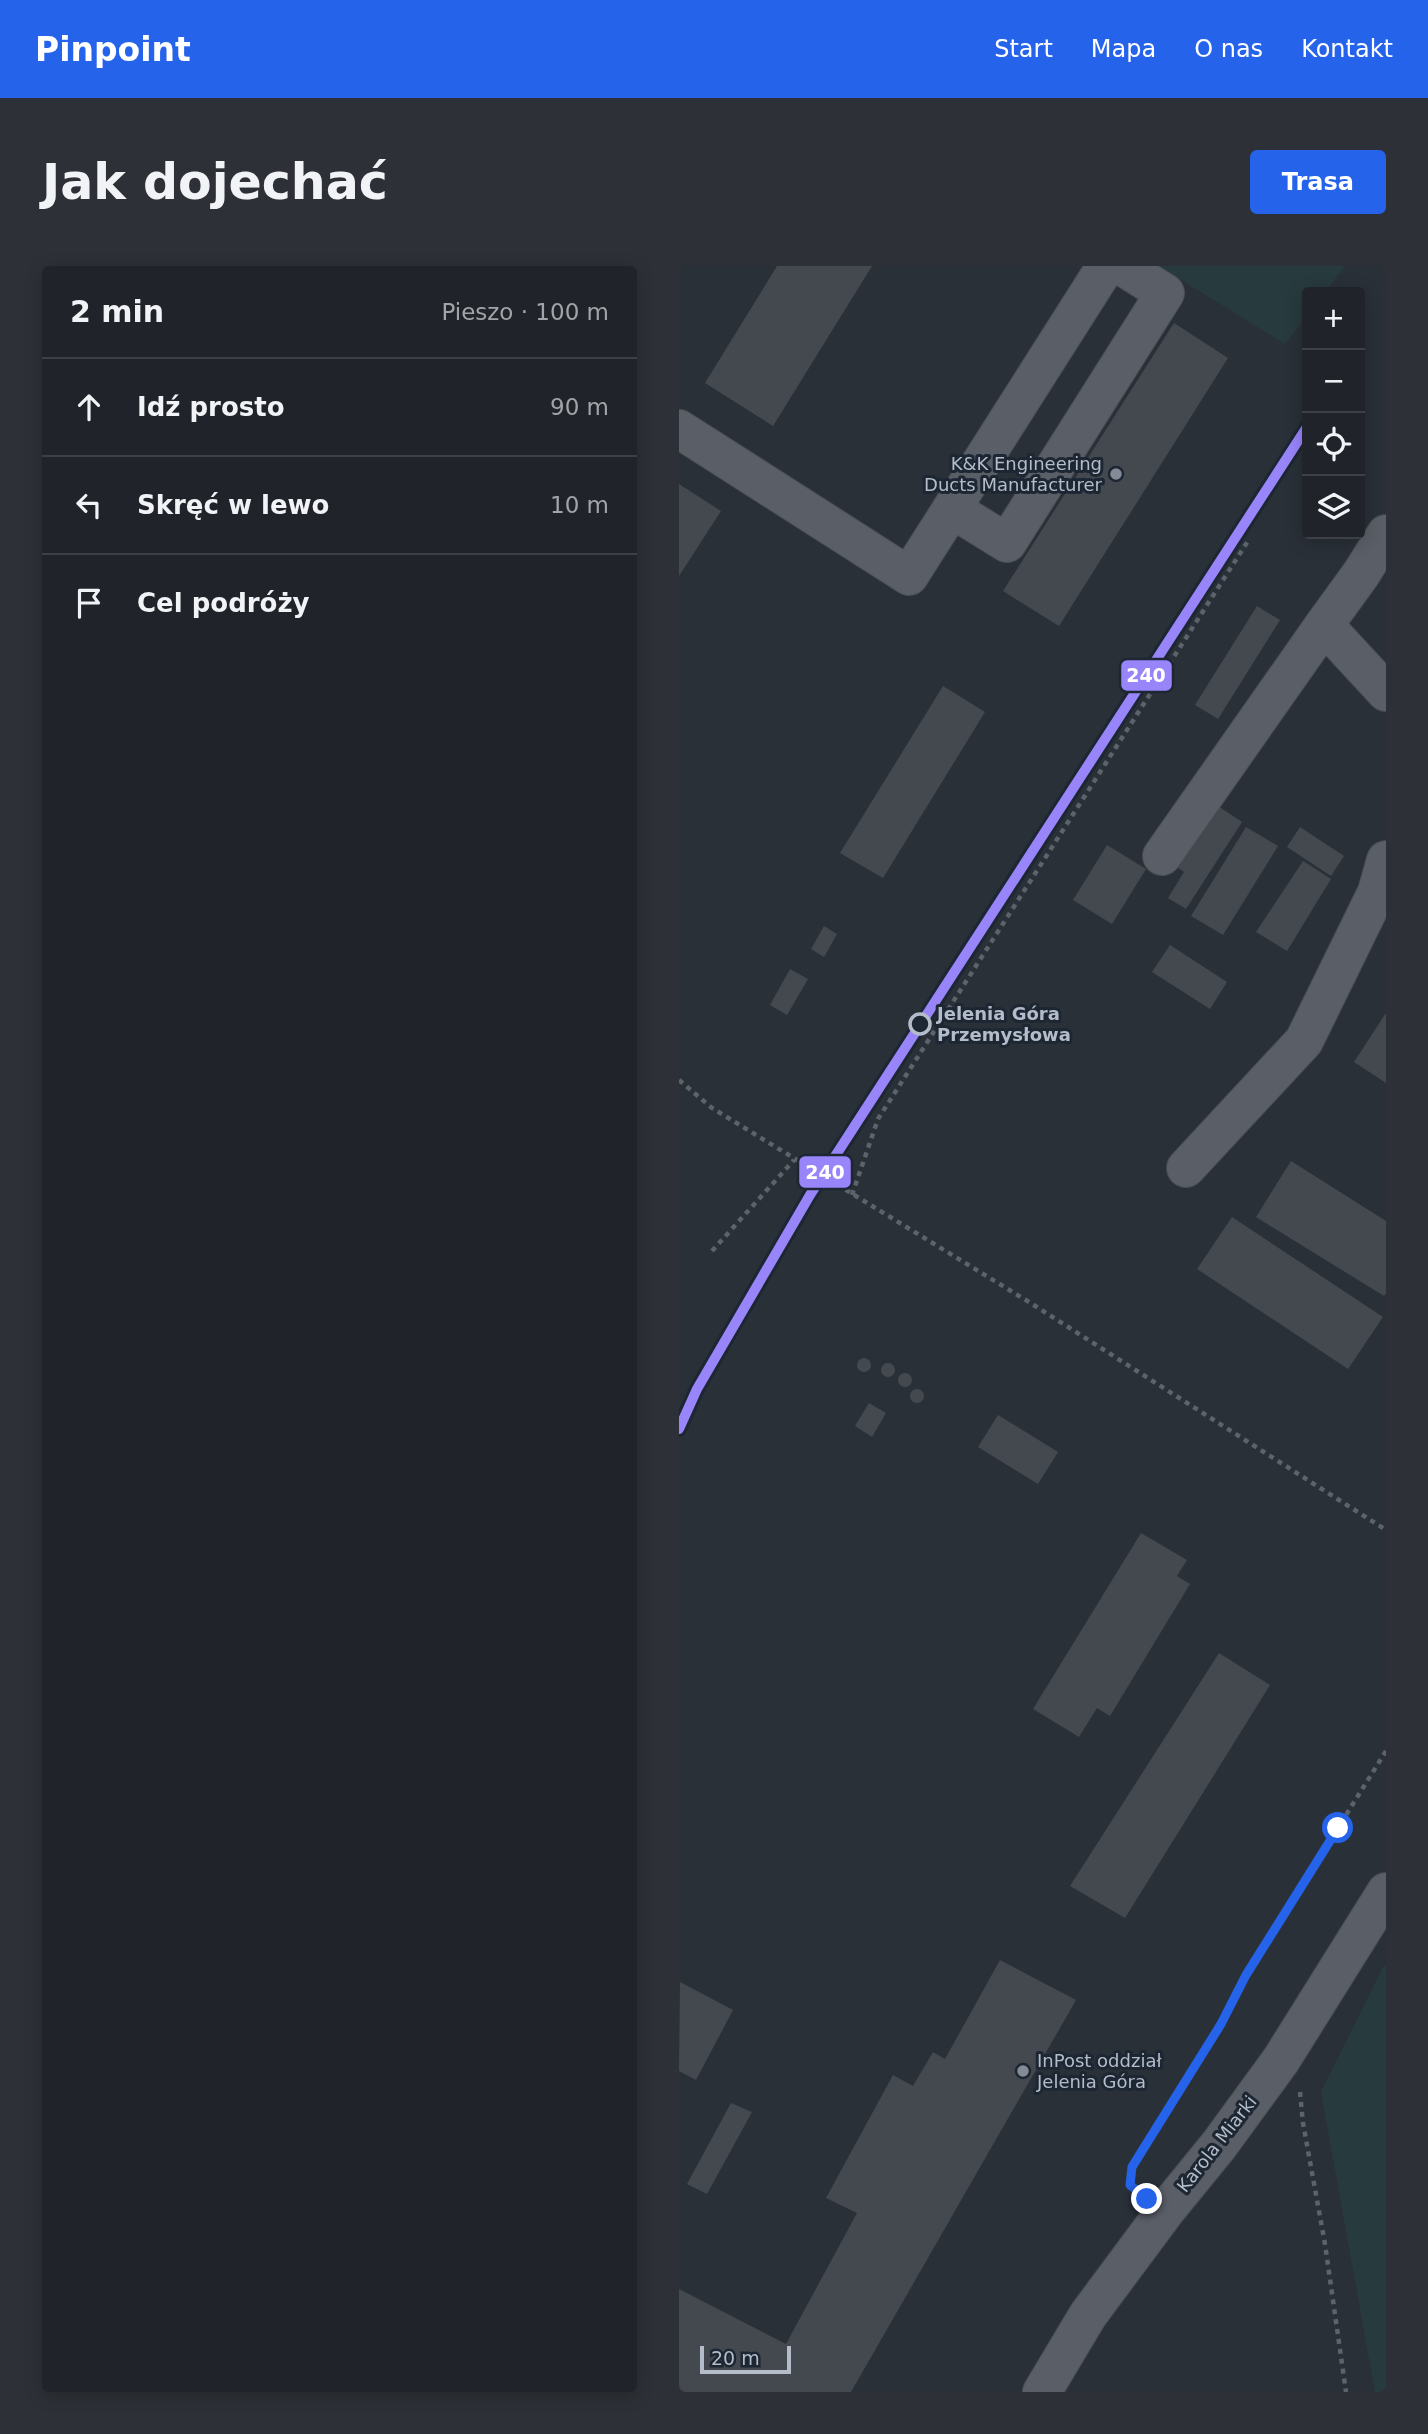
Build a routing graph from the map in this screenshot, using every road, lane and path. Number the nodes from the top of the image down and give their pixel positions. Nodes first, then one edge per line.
1 (1106, 266) edge
2 (1122, 266) edge
3 (679, 429) edge
4 (952, 509) junction
5 (1386, 534) edge
6 (1248, 541) dead end
7 (1324, 625) junction
8 (1386, 692) edge
9 (1162, 856) dead end
10 (1386, 860) edge
11 (679, 1080) edge
12 (794, 1160) junction
13 (1186, 1168) dead end
14 (852, 1195) junction
15 (712, 1251) dead end
16 (1386, 1530) edge
17 (1386, 1751) edge
18 (1386, 1892) edge
19 (1280, 2060) junction
20 (1141, 2195) dead end
21 (1042, 2392) edge
22 (1346, 2392) edge

1 - 4 street
2 - 4 street
3 - 4 street
5 - 7 street
6 - 14 path
7 - 8 street
7 - 9 street
10 - 13 street
11 - 12 path
12 - 14 path
12 - 15 path
14 - 16 path
17 - 20 path
18 - 19 street, Karola Miarki
19 - 21 street, Karola Miarki
19 - 22 path

